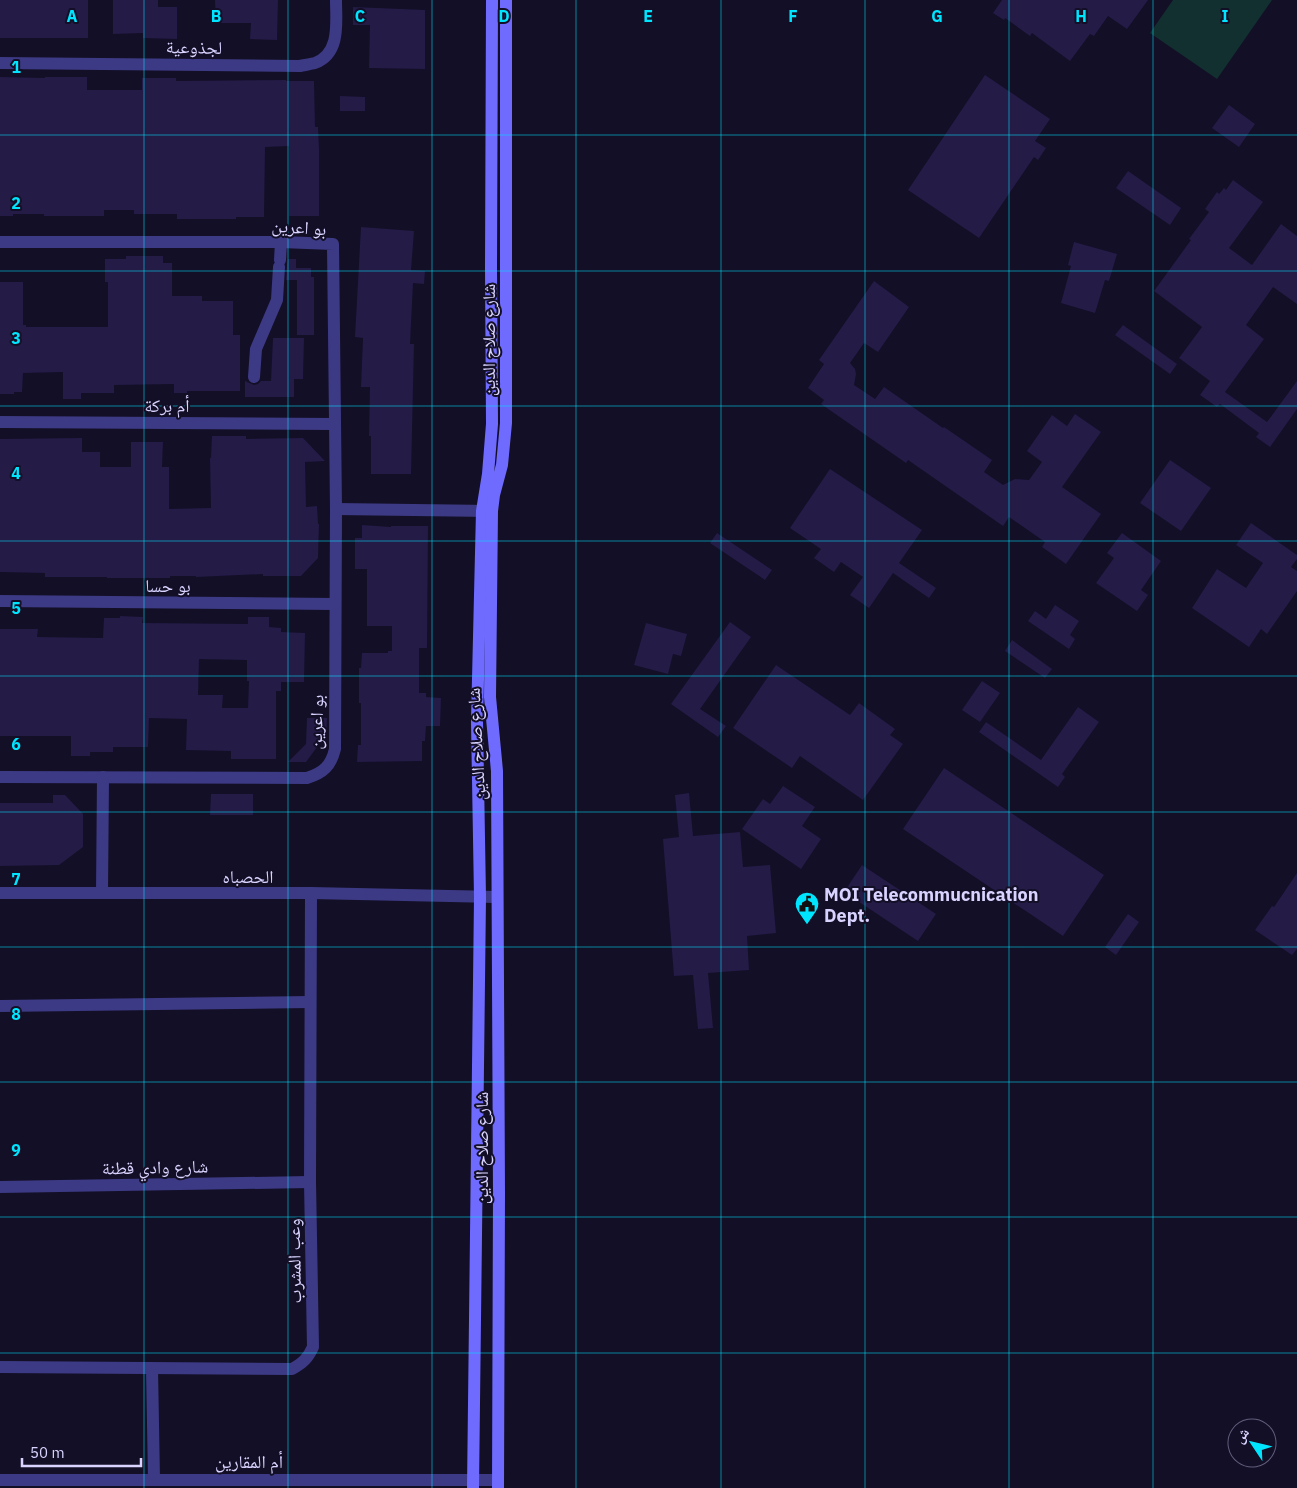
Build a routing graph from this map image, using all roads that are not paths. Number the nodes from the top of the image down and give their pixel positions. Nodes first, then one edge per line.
1 (336, 0) edge
2 (492, 0) edge
3 (506, 0) edge
4 (0, 63) edge
5 (0, 242) edge
6 (281, 242) junction
7 (254, 377) dead end
8 (0, 422) edge
9 (334, 424) junction
10 (336, 509) junction
11 (487, 511) junction
12 (0, 601) edge
13 (335, 604) junction
14 (0, 777) edge
15 (103, 777) junction
16 (0, 892) edge
17 (102, 893) junction
18 (311, 893) junction
19 (480, 897) junction
20 (496, 897) junction
21 (310, 1002) junction
22 (0, 1006) edge
23 (310, 1182) junction
24 (0, 1187) edge
25 (475, 1352) junction
26 (498, 1352) junction
27 (0, 1367) edge
28 (152, 1368) junction
29 (154, 1479) junction
30 (0, 1480) edge
31 (333, 1483) edge
32 (473, 1484) edge
33 (498, 1484) edge

1 - 4 street, لجذوعية
2 - 11 street, شارع صلاح الدين
3 - 11 street, شارع صلاح الدين
5 - 6 street, بو اعرين
6 - 7 street
6 - 9 street, بو اعرين
8 - 9 street, أم بركة
9 - 10 street, بو اعرين
10 - 11 street
10 - 13 street, بو اعرين
11 - 19 street, شارع صلاح الدين
11 - 20 street, شارع صلاح الدين
12 - 13 street, بو حسا
13 - 15 street, بو اعرين
14 - 15 street, بو اعرين
15 - 17 street
16 - 17 street, الحصباه
17 - 18 street, الحصباه
18 - 19 street, الحصباه
18 - 21 street, وعب المشرب
19 - 20 street, الحصباه
19 - 25 street, شارع صلاح الدين
20 - 26 street, شارع صلاح الدين
21 - 22 street
21 - 23 street, وعب المشرب
23 - 24 street, شارع وادي قطنة
23 - 28 street, وعب المشرب
25 - 26 street
25 - 32 street, شارع صلاح الدين
26 - 33 street, شارع صلاح الدين
27 - 28 street, وعب المشرب
28 - 29 street
29 - 30 street, أم المقارين
29 - 31 street, أم المقارين
31 - 32 street, أم المقارين
32 - 33 street, أم المقارين

